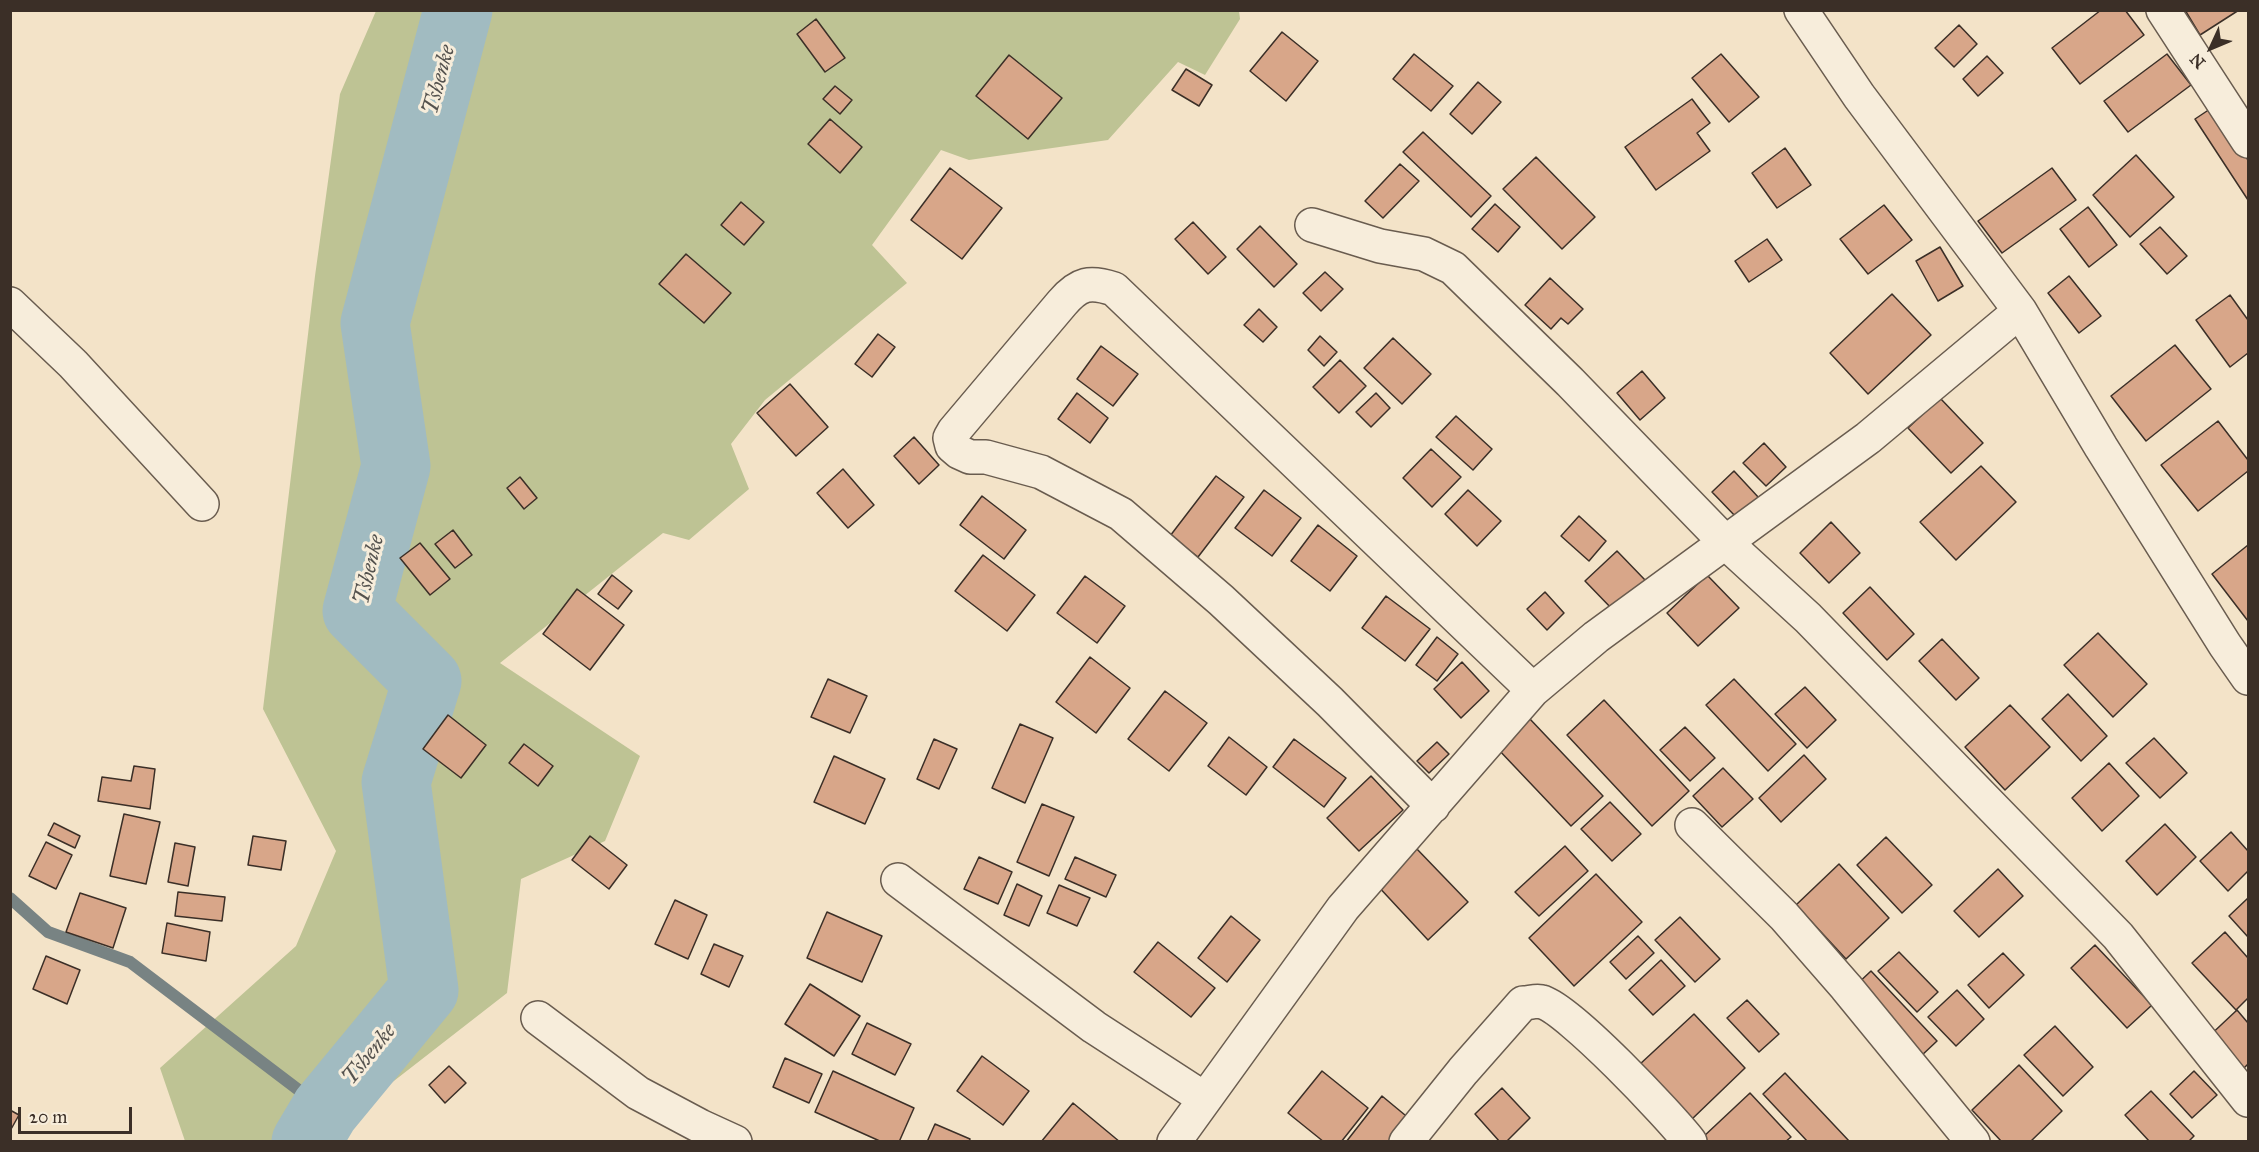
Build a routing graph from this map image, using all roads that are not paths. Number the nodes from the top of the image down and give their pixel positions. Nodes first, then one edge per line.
1 (1801, 10) edge
2 (2163, 10) edge
3 (2248, 141) edge
4 (1312, 225) dead end
5 (10, 304) edge
6 (2020, 311) junction
7 (202, 504) dead end
8 (1725, 542) junction
9 (2248, 678) edge
10 (1533, 690) junction
11 (1432, 806) junction
12 (1692, 825) dead end
13 (898, 880) dead end
14 (538, 1018) dead end
15 (1205, 1099) junction
16 (2248, 1100) edge
17 (735, 1142) edge
18 (1174, 1142) edge
19 (1406, 1142) edge
20 (1690, 1142) edge
21 (1973, 1142) edge

1 - 6 street
2 - 3 street
4 - 8 street
5 - 7 street
6 - 8 street
6 - 9 street
8 - 10 street
8 - 16 street
10 - 11 street
10 - 11 street
11 - 15 street
12 - 21 street
13 - 15 street
14 - 17 street
15 - 18 street
19 - 20 street

